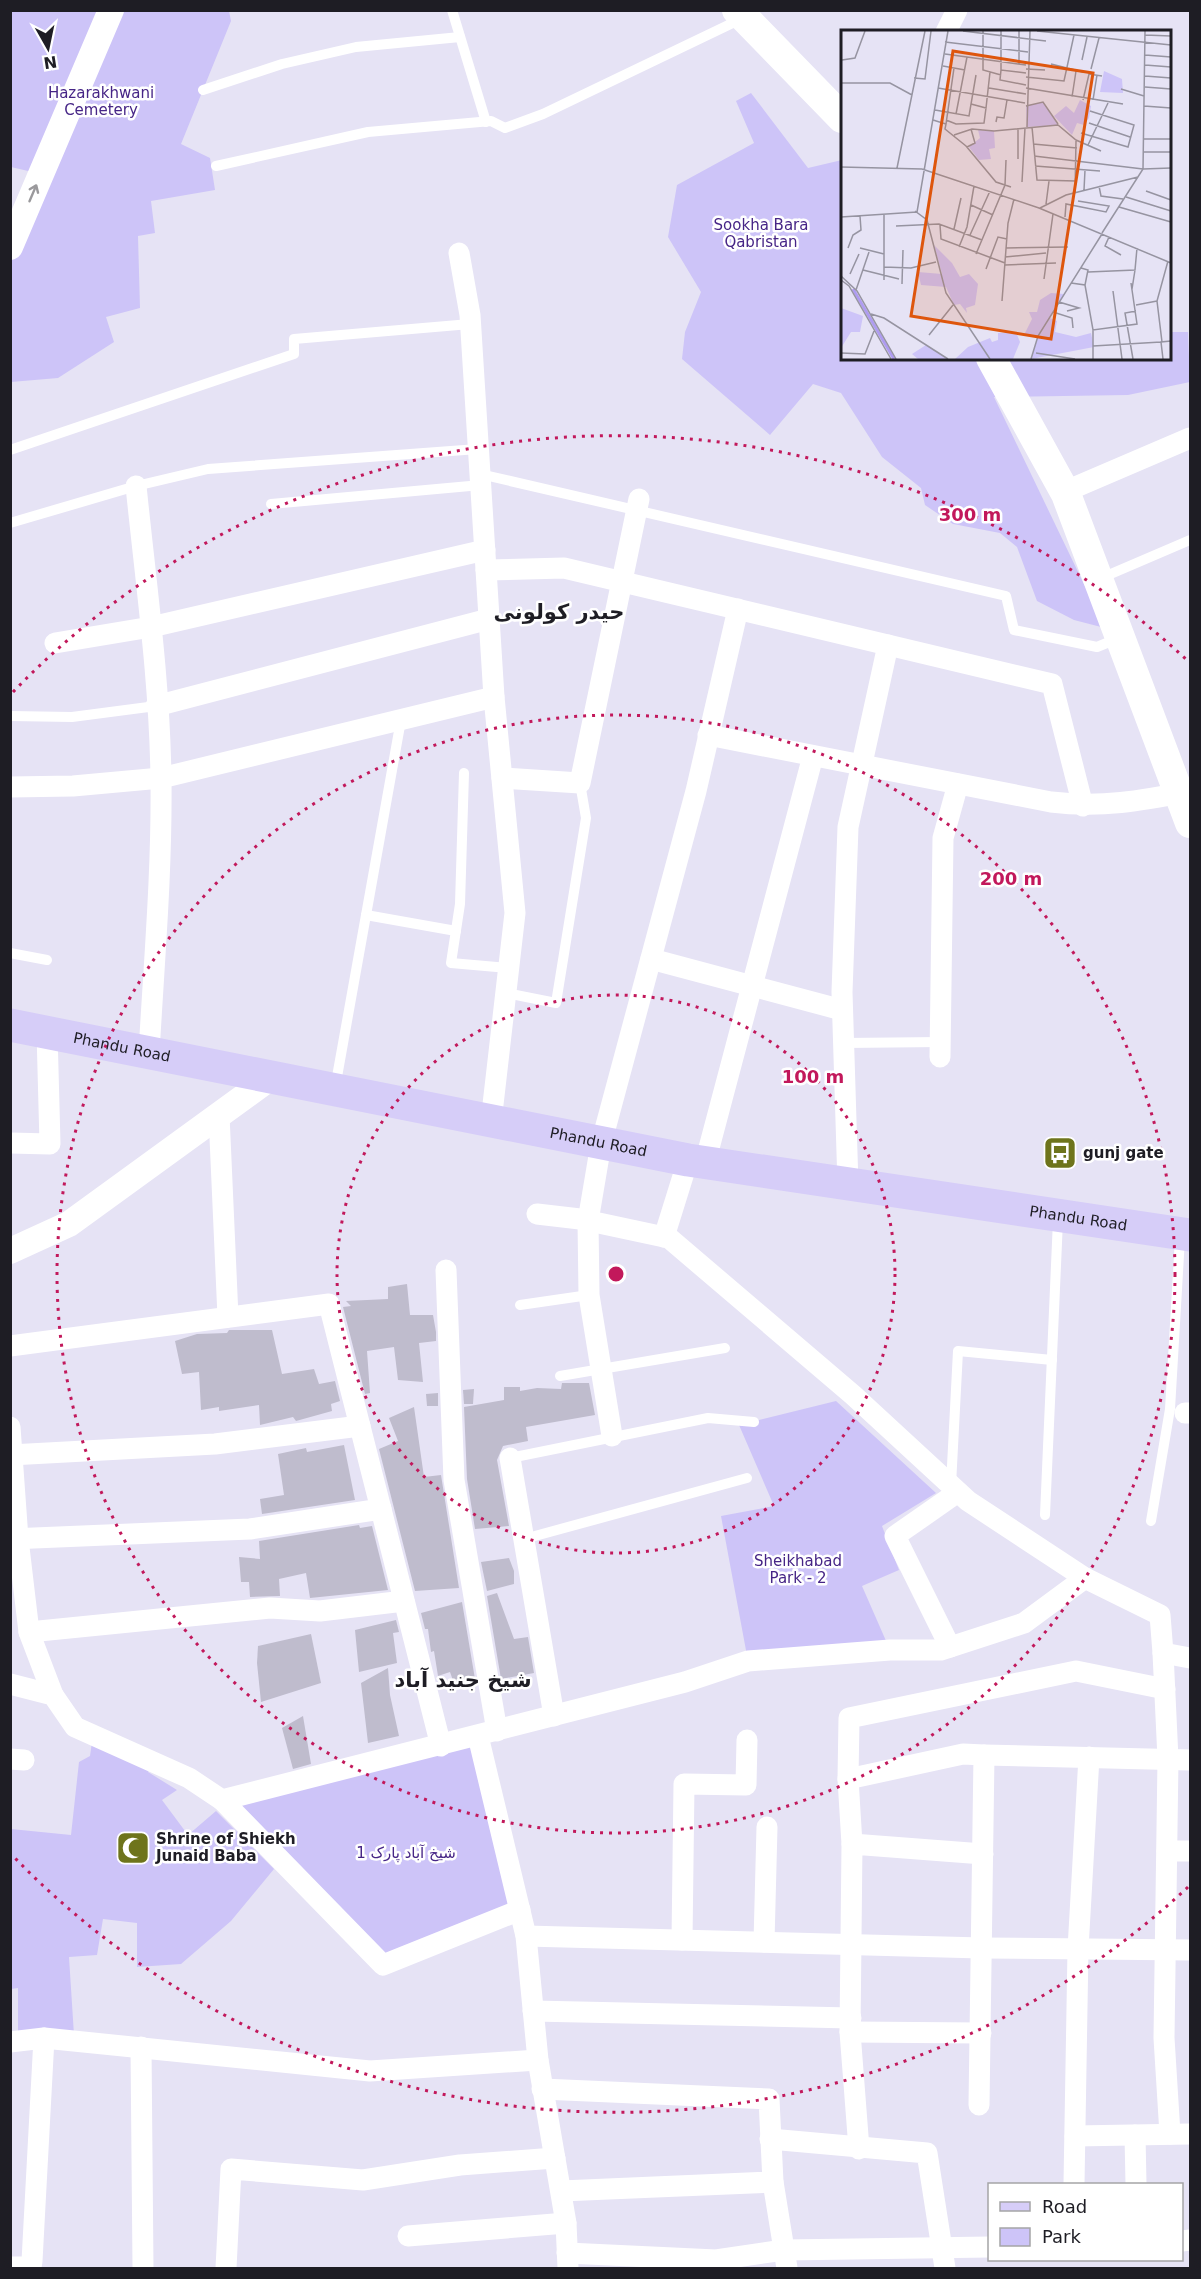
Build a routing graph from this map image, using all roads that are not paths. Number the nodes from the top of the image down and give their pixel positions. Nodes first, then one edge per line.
1 (111, 10) edge
2 (452, 10) edge
3 (957, 10) edge
4 (740, 14) edge
5 (947, 30) edge
6 (460, 37) junction
7 (203, 90) dead end
8 (841, 116) edge
9 (486, 122) junction
10 (216, 166) dead end
11 (13, 234) edge
12 (459, 253) dead end
13 (470, 324) junction
14 (992, 360) edge
15 (1191, 438) edge
16 (478, 449) junction
17 (10, 450) edge
18 (480, 480) junction
19 (136, 486) junction
20 (1064, 492) junction
21 (271, 504) dead end
22 (638, 505) junction
23 (10, 523) edge
24 (1191, 540) edge
25 (485, 560) junction
26 (1099, 579) junction
27 (622, 581) junction
28 (738, 609) junction
29 (489, 619) junction
30 (151, 627) junction
31 (1122, 637) junction
32 (55, 643) dead end
33 (888, 645) junction
34 (494, 697) junction
35 (156, 706) junction
36 (10, 716) edge
37 (401, 720) junction
38 (708, 735) junction
39 (813, 756) junction
40 (860, 765) junction
41 (464, 773) dead end
42 (161, 778) junction
43 (502, 778) junction
44 (580, 783) junction
45 (958, 784) junction
46 (10, 787) edge
47 (1185, 792) edge
48 (1083, 806) junction
49 (1191, 823) edge
50 (366, 915) junction
51 (456, 931) junction
52 (10, 953) edge
53 (651, 959) junction
54 (47, 960) dead end
55 (508, 968) junction
56 (751, 986) junction
57 (506, 993) junction
58 (842, 1010) junction
59 (10, 1025) edge
60 (47, 1032) junction
61 (843, 1043) junction
62 (940, 1049) joint
63 (149, 1053) junction
64 (270, 1078) junction
65 (334, 1091) junction
66 (219, 1115) junction
67 (491, 1122) junction
68 (10, 1143) edge
69 (601, 1144) junction
70 (696, 1162) junction
71 (848, 1185) junction
72 (537, 1214) dead end
73 (1058, 1217) junction
74 (588, 1221) junction
75 (1185, 1235) edge
76 (664, 1237) junction
77 (10, 1251) edge
78 (446, 1270) dead end
79 (589, 1294) junction
80 (520, 1305) dead end
81 (228, 1317) junction
82 (10, 1346) edge
83 (725, 1348) dead end
84 (1052, 1360) junction
85 (601, 1368) junction
86 (560, 1376) dead end
87 (754, 1422) dead end
88 (360, 1426) junction
89 (10, 1427) edge
90 (612, 1436) junction
91 (12, 1455) edge
92 (510, 1458) joint
93 (747, 1478) dead end
94 (955, 1488) junction
95 (381, 1509) junction
96 (1045, 1515) dead end
97 (1151, 1521) dead end
98 (14, 1539) edge
99 (524, 1539) junction
100 (1085, 1578) junction
101 (404, 1601) junction
102 (29, 1632) junction
103 (950, 1647) junction
104 (1163, 1653) junction
105 (1191, 1658) edge
106 (10, 1684) edge
107 (1165, 1689) junction
108 (53, 1695) junction
109 (554, 1716) junction
110 (487, 1734) junction
111 (747, 1740) dead end
112 (441, 1746) junction
113 (984, 1755) junction
114 (1089, 1757) junction
115 (1168, 1760) junction
116 (1191, 1760) edge
117 (848, 1779) junction
118 (222, 1800) junction
119 (767, 1827) dead end
120 (852, 1844) junction
121 (1167, 1851) junction
122 (1191, 1851) edge
123 (984, 1854) junction
124 (520, 1910) junction
125 (526, 1936) junction
126 (682, 1940) junction
127 (764, 1942) junction
128 (850, 1944) junction
129 (982, 1948) junction
130 (1078, 1949) junction
131 (1166, 1950) junction
132 (1191, 1950) edge
133 (533, 2011) junction
134 (851, 2025) junction
135 (981, 2033) junction
136 (44, 2038) junction
137 (10, 2042) edge
138 (141, 2047) junction
139 (538, 2060) junction
140 (542, 2089) junction
141 (979, 2105) dead end
142 (1180, 2134) edge
143 (1135, 2135) junction
144 (1075, 2136) junction
145 (770, 2139) junction
146 (859, 2149) junction
147 (555, 2158) junction
148 (772, 2182) junction
149 (1074, 2183) edge
150 (1136, 2183) edge
151 (561, 2192) junction
152 (566, 2223) junction
153 (408, 2236) dead end
154 (988, 2248) edge
155 (786, 2259) edge
156 (944, 2259) edge
157 (568, 2261) edge
158 (636, 2262) edge
159 (10, 2267) edge
160 (143, 2268) edge
161 (226, 2268) edge

11 -> 1 street
2 - 6 lane
3 - 5 street
4 - 8 main road
4 - 9 lane
6 - 7 lane
6 - 9 lane
9 - 10 lane
12 - 13 street
13 - 16 street
13 - 17 lane
14 - 20 main road
15 - 20 street
16 - 18 street
16 - 19 lane
18 - 21 lane
18 - 22 lane
18 - 25 street
19 - 23 lane
19 - 30 street
20 - 26 main road
22 - 27 street
22 - 31 lane
24 - 26 lane
25 - 27 street
25 - 29 street
25 - 30 street
26 - 31 main road
27 - 28 street
27 - 44 street
28 - 33 street
28 - 38 street
29 - 34 street
29 - 35 street
30 - 32 street
30 - 35 street
31 - 47 main road
33 - 40 street
33 - 48 street
34 - 37 street
34 - 43 street
35 - 36 lane
35 - 42 street
37 - 42 street
37 - 50 lane
38 - 39 street
38 - 53 street
39 - 40 street
39 - 56 street
40 - 45 street
40 - 58 street
41 - 51 lane
42 - 46 street
42 - 63 street
43 - 44 street
43 - 55 street
44 - 57 lane
45 - 48 street
45 - 62 street
47 - 48 street
47 - 49 main road
50 - 51 lane
50 - 65 lane
51 - 55 lane
52 - 54 lane
53 - 56 street
53 - 69 street
55 - 57 street
56 - 58 street
56 - 70 street
57 - 67 street
58 - 61 street
59 - 60 main road, Phandu Road
60 - 63 main road, Phandu Road
60 - 68 street
61 - 62 lane
61 - 71 street
63 - 64 main road, Phandu Road
64 - 65 main road, Phandu Road
64 - 66 street
65 - 67 main road, Phandu Road
66 - 77 street
66 - 81 street
67 - 69 main road, Phandu Road
69 - 70 main road, Phandu Road
69 - 74 street
70 - 71 main road, Phandu Road
70 - 76 street
71 - 73 main road, Phandu Road
72 - 74 street
73 - 75 main road, Phandu Road
73 - 84 lane
74 - 76 street
74 - 79 street
75 - 97 lane
76 - 94 street
78 - 110 street
79 - 80 lane
79 - 85 street
81 - 82 street
81 - 88 street
83 - 85 lane
84 - 94 lane
84 - 96 lane
85 - 86 lane
85 - 90 street
87 - 90 lane
88 - 91 street
88 - 95 street
89 - 91 street
90 - 92 lane
91 - 98 street
92 - 99 street
93 - 99 lane
94 - 100 street
94 - 103 street
95 - 98 street
95 - 101 street
98 - 102 street
99 - 109 street
100 - 103 street
100 - 104 street
101 - 102 street
101 - 112 street
102 - 108 street
103 - 109 street
104 - 105 street
104 - 107 street
106 - 108 street
107 - 115 street
107 - 117 street
108 - 118 street
109 - 110 street
110 - 112 street
110 - 124 street
111 - 126 street
112 - 118 street
113 - 114 street
113 - 117 street
113 - 123 street
114 - 115 street
114 - 130 street
115 - 116 street
115 - 121 street
117 - 120 street
118 - 124 street
119 - 127 street
120 - 123 street
120 - 128 street
121 - 122 street
121 - 131 street
123 - 129 street
124 - 125 street
125 - 126 street
125 - 133 street
126 - 127 street
127 - 128 street
128 - 129 street
128 - 134 street
129 - 130 street
129 - 135 street
130 - 131 street
130 - 144 street
131 - 132 street
131 - 142 street
133 - 134 street
133 - 139 street
134 - 135 street
134 - 146 street
135 - 141 street
136 - 137 street
136 - 138 street
136 - 159 street
138 - 139 street
138 - 160 street
139 - 140 street
140 - 145 street
140 - 147 street
142 - 143 street
143 - 144 street
143 - 150 street
144 - 149 street
145 - 146 street
145 - 148 street
146 - 156 street
147 - 151 street
147 - 161 street
148 - 151 street
148 - 155 street
151 - 152 street
152 - 153 street
152 - 157 street
154 - 156 street
155 - 156 street
155 - 158 street
157 - 158 street

